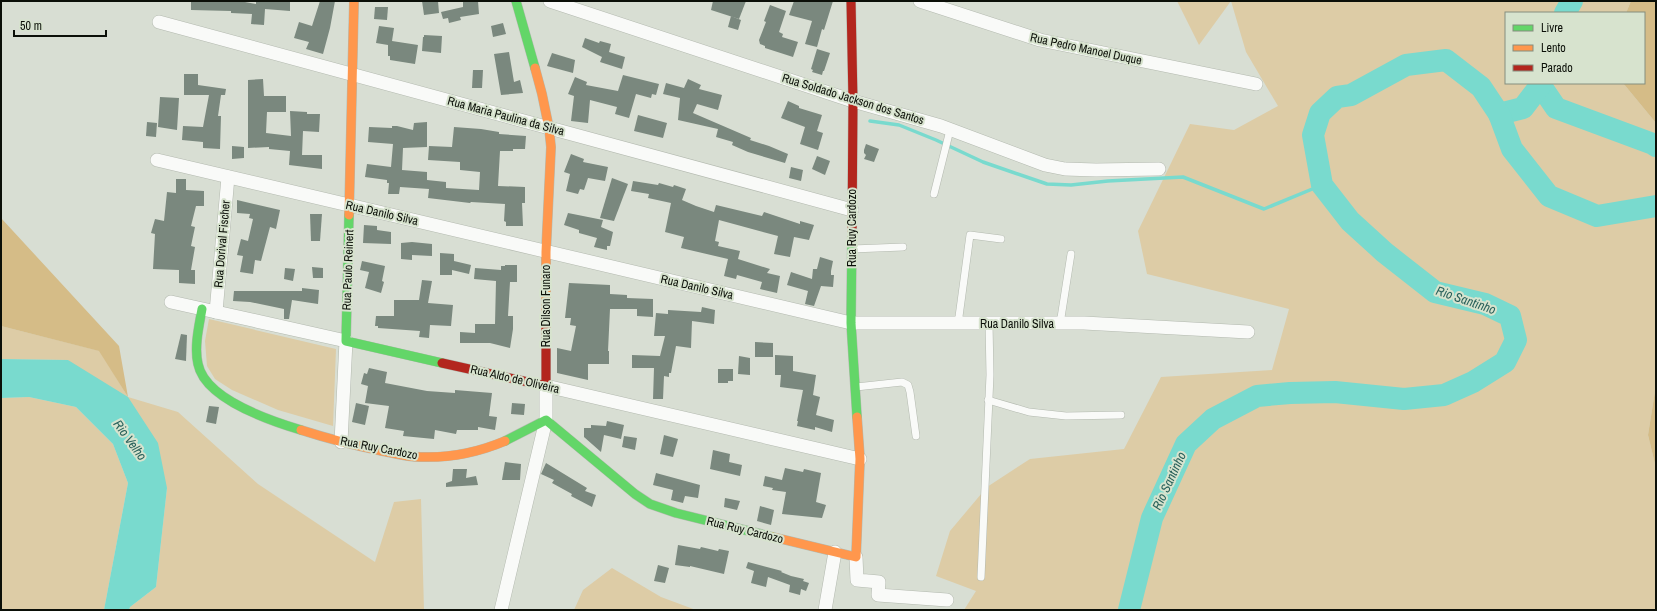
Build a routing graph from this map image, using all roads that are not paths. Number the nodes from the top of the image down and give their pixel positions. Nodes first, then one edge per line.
1 (354, 1) edge
2 (516, 1) edge
3 (550, 1) edge
4 (851, 1) edge
5 (920, 1) edge
6 (940, 4) edge
7 (159, 22) dead end
8 (352, 74) junction
9 (1256, 84) dead end
10 (853, 101) junction
11 (549, 128) junction
12 (949, 133) junction
13 (157, 160) dead end
14 (1159, 169) dead end
15 (228, 177) junction
16 (934, 194) dead end
17 (350, 206) junction
18 (852, 210) junction
19 (1001, 240) dead end
20 (903, 247) dead end
21 (851, 249) junction
22 (546, 252) junction
23 (1071, 254) dead end
24 (171, 302) dead end
25 (202, 309) junction
26 (216, 312) junction
27 (851, 323) junction
28 (989, 323) junction
29 (958, 324) junction
30 (1060, 324) junction
31 (1248, 332) dead end
32 (346, 341) junction
33 (546, 386) junction
34 (854, 387) junction
35 (988, 400) junction
36 (1121, 415) dead end
37 (546, 420) junction
38 (916, 436) dead end
39 (341, 442) junction
40 (860, 459) junction
41 (834, 552) junction
42 (856, 558) junction
43 (981, 577) dead end
44 (947, 600) dead end
45 (501, 610) edge
46 (825, 610) edge

1 - 8 street, Rua Paulo Reinert
2 - 11 street, Rua Dilson Funaro
3 - 10 street, Rua Soldado Jackson dos Santos
4 - 10 street, Rua Ruy Cardozo
5 - 6 street, Rua Pedro Manoel Duque
6 - 9 street, Rua Pedro Manoel Duque
7 - 8 street, Rua Maria Paulina da Silva
8 - 11 street, Rua Maria Paulina da Silva
8 - 17 street, Rua Paulo Reinert
10 - 12 street, Rua Soldado Jackson dos Santos
10 - 18 street, Rua Ruy Cardozo
11 - 18 street, Rua Maria Paulina da Silva
11 - 22 street, Rua Dilson Funaro
12 - 14 street, Rua Soldado Jackson dos Santos
12 - 16 lane
13 - 15 street, Rua Danilo Silva
15 - 17 street, Rua Danilo Silva
15 - 26 street, Rua Dorival Fischer
17 - 22 street, Rua Danilo Silva
17 - 32 street, Rua Paulo Reinert
18 - 21 street, Rua Ruy Cardozo
19 - 29 lane
20 - 21 lane
21 - 27 street, Rua Ruy Cardozo
22 - 27 street, Rua Danilo Silva
22 - 33 street, Rua Dilson Funaro
23 - 30 lane
24 - 25 street, Rua Aldo de Oliveira
25 - 26 street, Rua Aldo de Oliveira
25 - 39 street, Rua Ruy Cardozo
26 - 32 street, Rua Aldo de Oliveira
27 - 29 street, Rua Danilo Silva
27 - 34 street, Rua Ruy Cardozo
28 - 29 street, Rua Danilo Silva
28 - 30 street, Rua Danilo Silva
28 - 35 lane
30 - 31 street, Rua Danilo Silva
32 - 33 street, Rua Aldo de Oliveira
32 - 39 street, Rua Paulo Reinert
33 - 37 street, Rua Dilson Funaro
33 - 40 street, Rua Aldo de Oliveira
34 - 38 lane
34 - 40 street, Rua Ruy Cardozo
35 - 36 lane
35 - 43 lane
37 - 39 street, Rua Ruy Cardozo
37 - 41 street, Rua Ruy Cardozo
37 - 45 street, Rua Dilson Funaro
40 - 42 street, Rua Ruy Cardozo
41 - 42 street, Rua Ruy Cardozo
41 - 46 street
42 - 44 street

